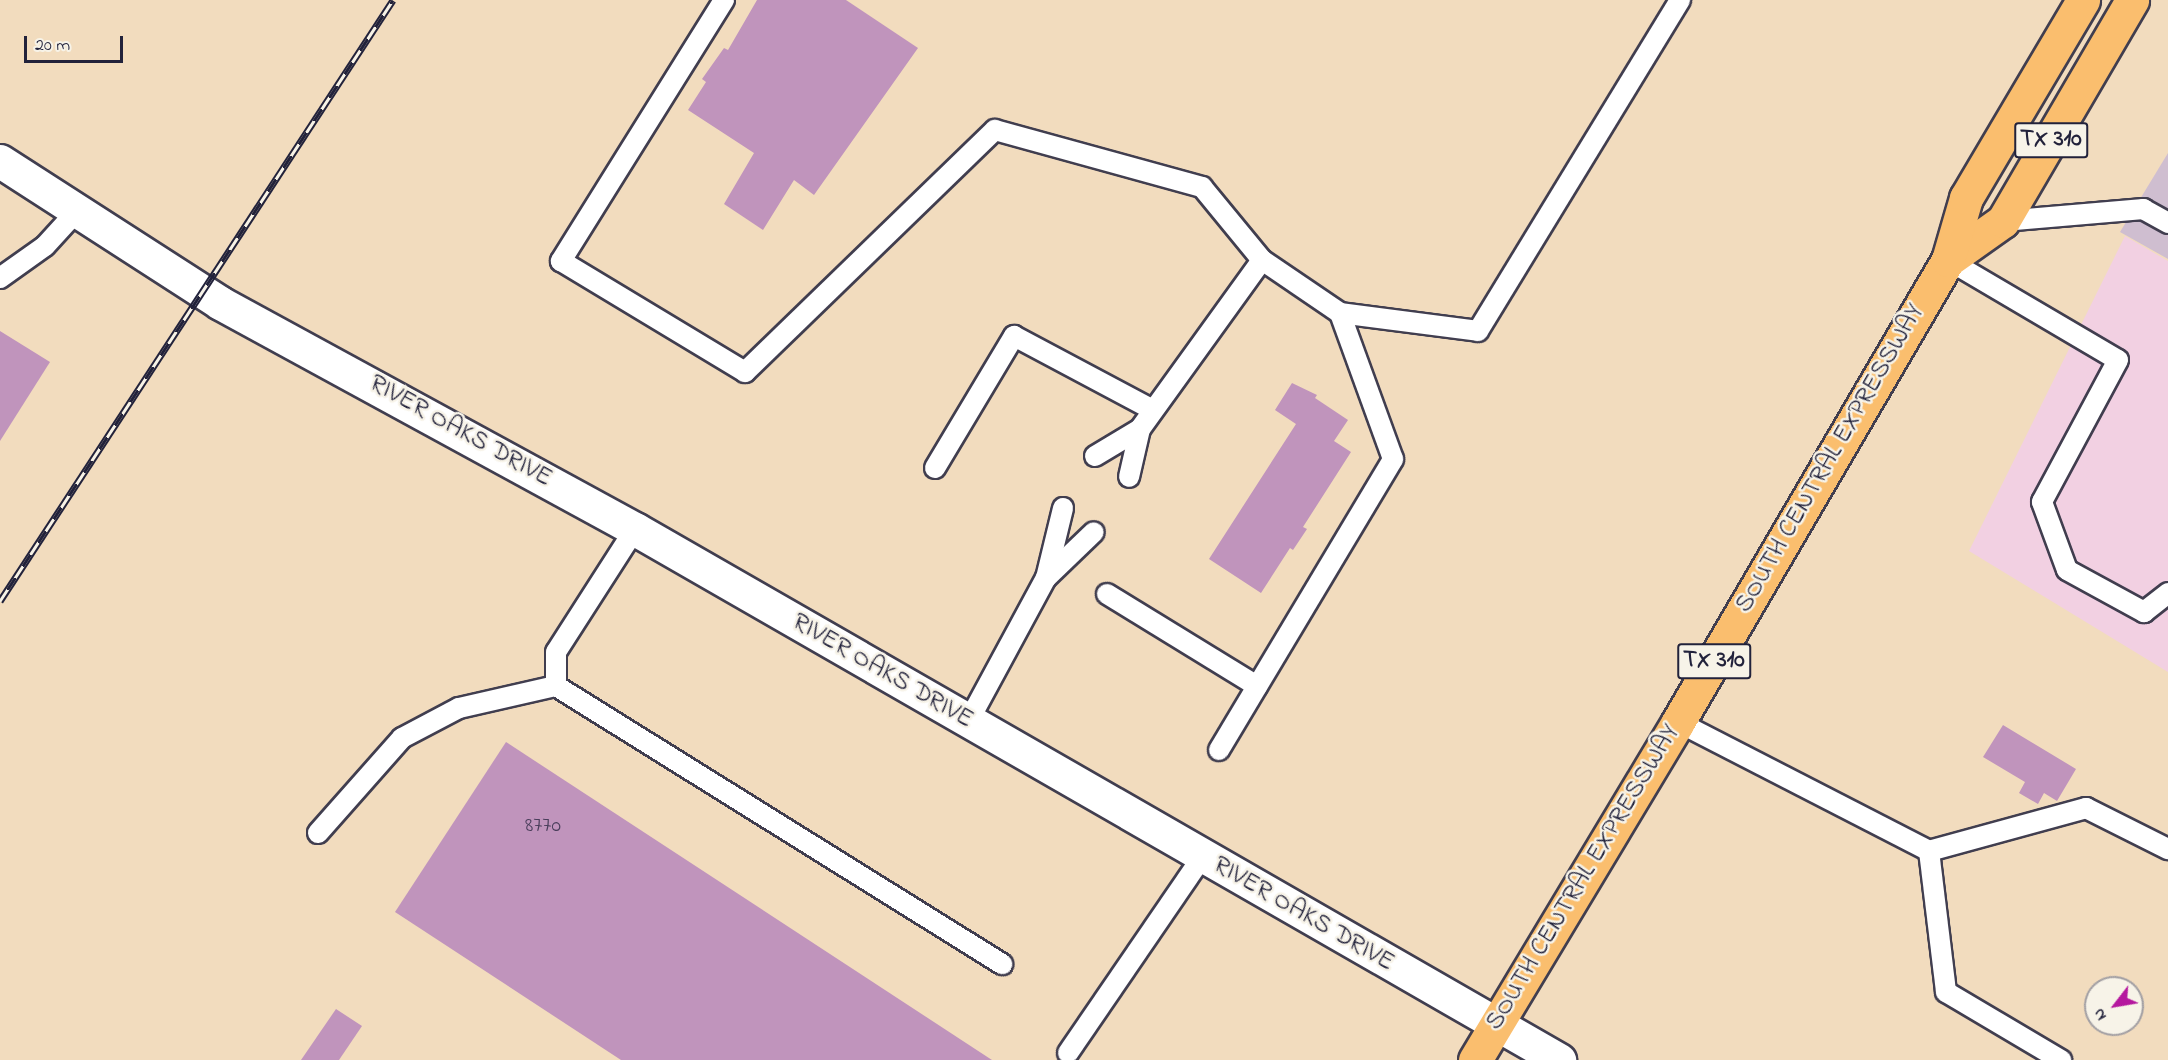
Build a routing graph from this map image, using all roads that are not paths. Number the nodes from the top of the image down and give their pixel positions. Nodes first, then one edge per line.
1 (724, 0) edge
2 (1680, 0) edge
3 (2083, 0) edge
4 (2132, 0) edge
5 (0, 161) edge
6 (77, 211) junction
7 (2003, 221) junction
8 (2168, 223) edge
9 (1262, 260) junction
10 (1948, 260) junction
11 (0, 278) edge
12 (1340, 313) junction
13 (1153, 410) junction
14 (1140, 429) junction
15 (1095, 456) dead end
16 (935, 468) dead end
17 (1129, 477) dead end
18 (1063, 508) dead end
19 (635, 529) junction
20 (1094, 532) dead end
21 (1047, 578) junction
22 (2168, 593) edge
23 (1107, 594) dead end
24 (556, 686) junction
25 (1257, 686) junction
26 (968, 722) junction
27 (1678, 722) junction
28 (1219, 750) dead end
29 (318, 833) dead end
30 (2168, 849) edge
31 (1929, 851) junction
32 (1202, 857) junction
33 (1002, 964) dead end
34 (1496, 1024) junction
35 (1068, 1053) dead end
36 (1475, 1060) edge
37 (1559, 1060) edge
38 (2061, 1060) edge

1 - 9 lane
2 - 12 lane
3 - 10 main road, SOUTH CENTRAL EXPRESSWAY / TX 310
4 - 7 main road, SOUTH CENTRAL EXPRESSWAY / TX 310
5 - 6 street, RIVER OAKS DRIVE
6 - 11 lane
6 - 19 street, RIVER OAKS DRIVE
7 - 8 lane
7 - 10 main road, SOUTH CENTRAL EXPRESSWAY / TX 310
9 - 12 lane
9 - 13 lane
10 - 22 lane
10 - 27 main road, SOUTH CENTRAL EXPRESSWAY / TX 310
12 - 25 lane
13 - 14 lane
13 - 16 lane
14 - 15 lane
14 - 17 lane
18 - 21 lane
19 - 24 lane
19 - 26 street, RIVER OAKS DRIVE
20 - 21 lane
21 - 26 lane
23 - 25 lane
24 - 29 lane
24 - 33 lane
25 - 28 lane
26 - 32 street, RIVER OAKS DRIVE
27 - 31 lane
27 - 34 main road, SOUTH CENTRAL EXPRESSWAY / TX 310
30 - 31 lane
31 - 38 lane
32 - 34 street, RIVER OAKS DRIVE
32 - 35 lane
34 - 36 main road, SOUTH CENTRAL EXPRESSWAY / TX 310
34 - 37 street, RIVER OAKS DRIVE

